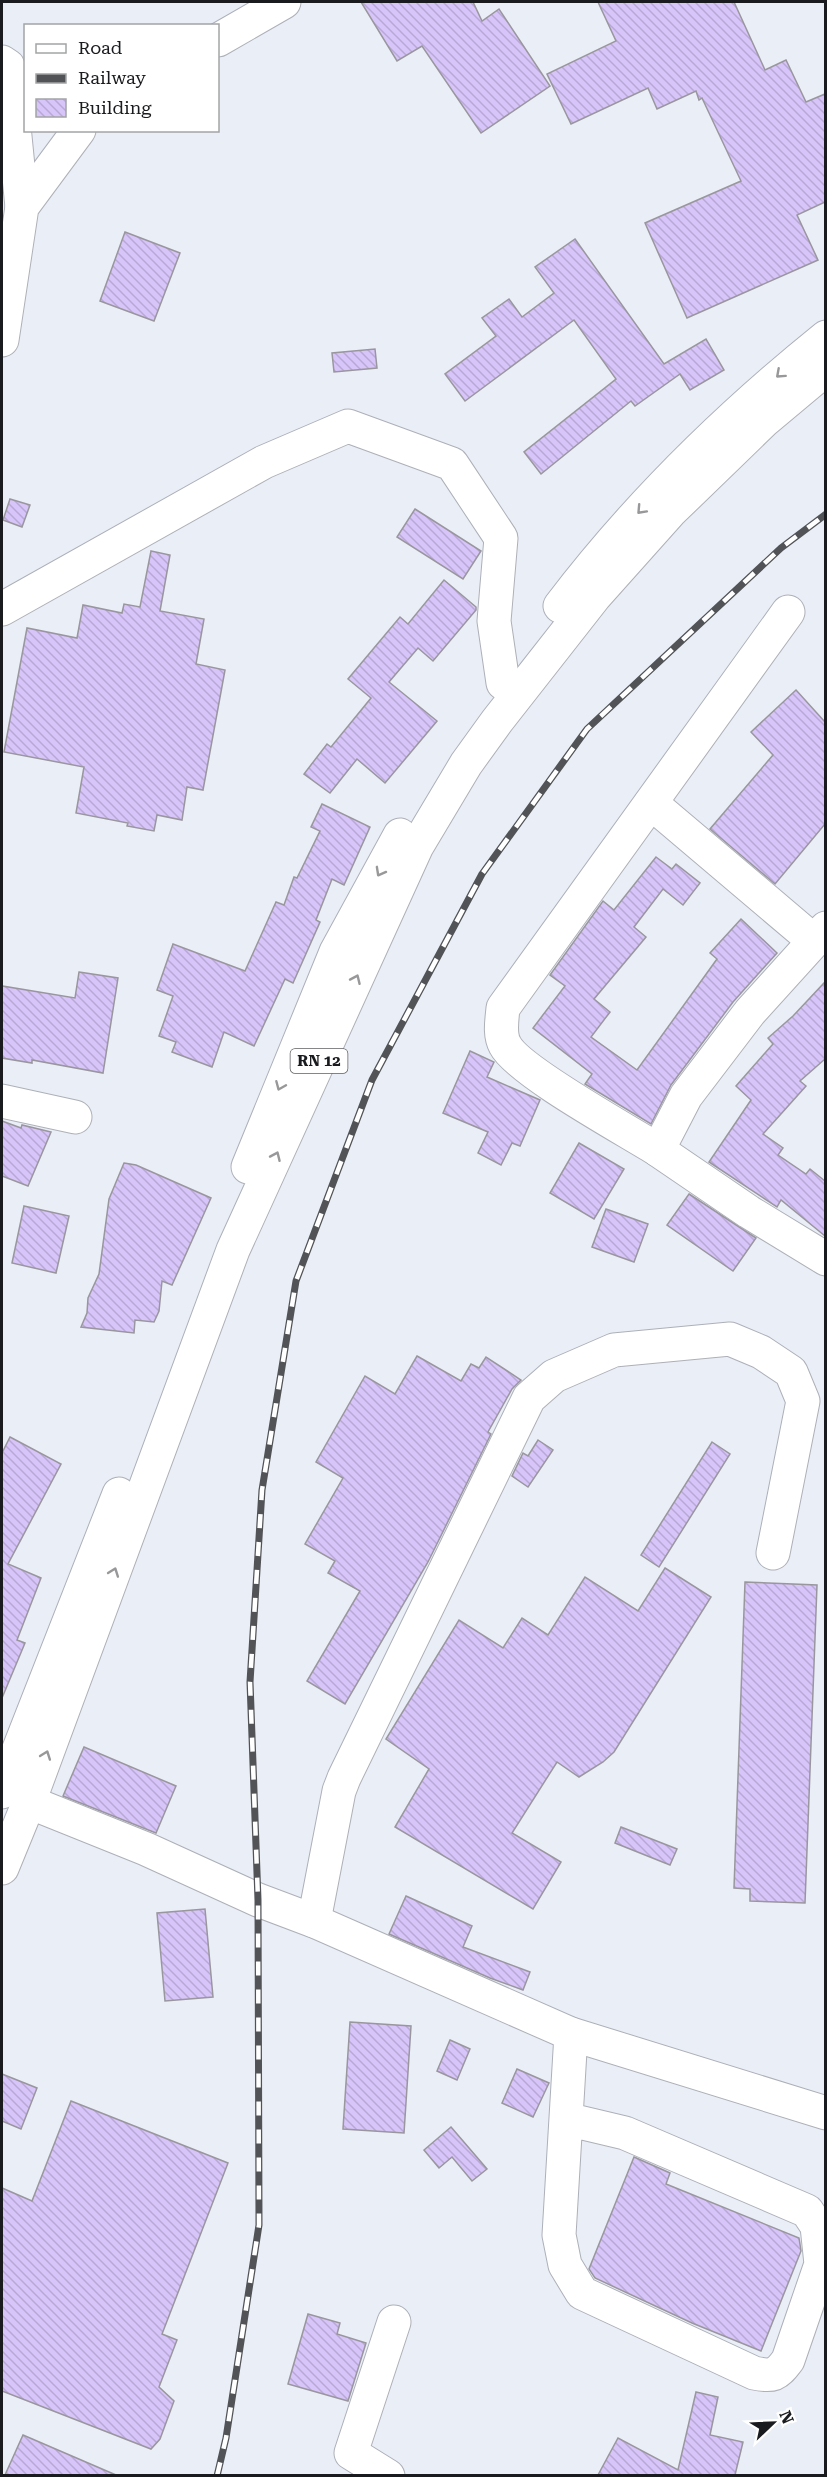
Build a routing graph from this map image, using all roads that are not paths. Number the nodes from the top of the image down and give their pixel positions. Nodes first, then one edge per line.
1 (284, 2) edge
2 (219, 39) edge
3 (2, 62) edge
4 (78, 132) edge
5 (22, 207) junction
6 (825, 337) edge
7 (2, 340) edge
8 (825, 369) edge
9 (2, 609) edge
10 (788, 612) dead end
11 (503, 683) junction
12 (651, 803) junction
13 (820, 935) edge
14 (2, 1101) edge
15 (75, 1117) dead end
16 (658, 1150) junction
17 (825, 1259) edge
18 (773, 1553) dead end
19 (15, 1797) edge
20 (2, 1868) edge
21 (314, 1921) junction
22 (571, 2034) junction
23 (825, 2113) edge
24 (566, 2119) junction
25 (394, 2322) dead end
26 (388, 2475) edge

1 - 2 main road
3 - 5 main road
4 - 5 main road
5 - 7 main road
6 -> 11 main road, RN 12
19 -> 8 main road, RN 12
9 - 11 main road
10 - 12 main road
11 -> 19 main road, RN 12
12 - 13 main road
12 - 16 main road
13 - 16 main road
14 - 15 main road
16 - 17 main road
18 - 21 main road
19 - 20 main road, RN 12
19 - 21 main road
21 - 22 main road
22 - 23 main road
22 - 24 main road
24 - 24 main road
25 - 26 main road

